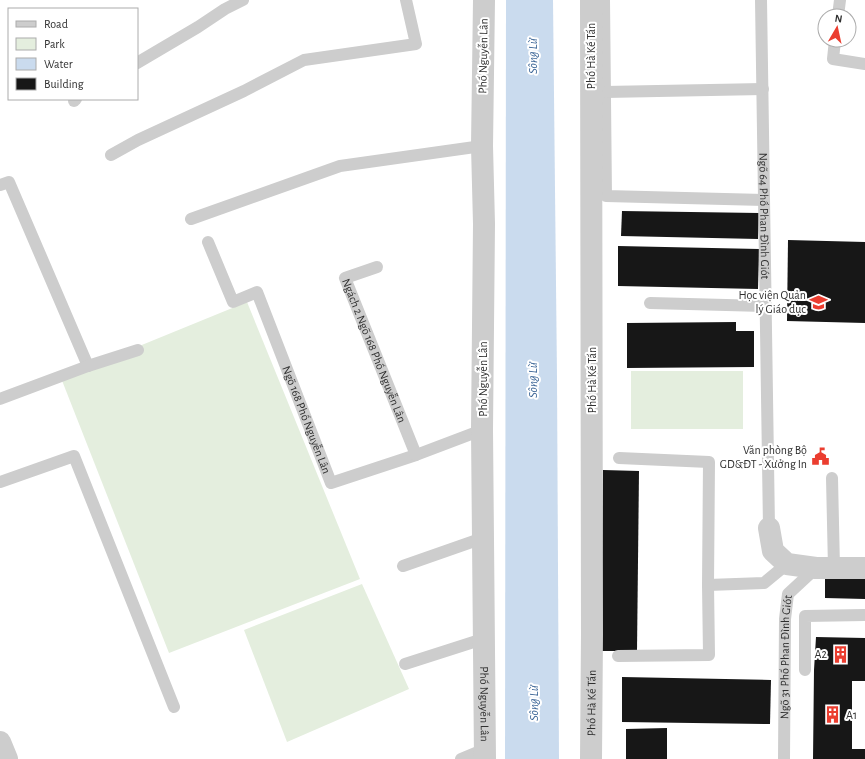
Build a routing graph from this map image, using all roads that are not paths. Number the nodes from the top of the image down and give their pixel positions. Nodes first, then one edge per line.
1 (243, 0) edge
2 (406, 0) edge
3 (484, 0) edge
4 (592, 0) edge
5 (604, 0) edge
6 (761, 0) edge
7 (834, 48) edge
8 (138, 62) edge
9 (865, 64) edge
10 (763, 89) junction
11 (605, 92) junction
12 (482, 146) junction
13 (111, 155) dead end
14 (0, 185) edge
15 (764, 200) junction
16 (191, 219) dead end
17 (208, 242) dead end
18 (378, 267) dead end
19 (650, 303) dead end
20 (766, 306) junction
21 (138, 350) dead end
22 (88, 366) junction
23 (0, 399) edge
24 (482, 430) junction
25 (416, 456) junction
26 (619, 458) dead end
27 (832, 478) dead end
28 (0, 482) edge
29 (769, 528) joint
30 (483, 538) junction
31 (787, 564) junction
32 (403, 566) dead end
33 (825, 568) junction
34 (865, 568) edge
35 (708, 585) junction
36 (865, 615) edge
37 (483, 639) junction
38 (618, 656) dead end
39 (405, 664) dead end
40 (805, 670) dead end
41 (174, 707) dead end
42 (0, 742) edge
43 (485, 754) edge
44 (7, 759) edge
45 (461, 759) edge
46 (591, 759) edge
47 (784, 759) edge

1 - 8 lane
2 - 13 lane
3 - 12 street, Phố Nguyễn Lân
4 - 46 street, Phố Hà Kế Tấn
5 - 11 lane, Phố Hà Kế Tấn
6 - 10 lane, Ngõ 64 Phố Phan Đình Giót
7 - 9 lane
10 - 11 lane
10 - 15 lane, Ngõ 64 Phố Phan Đình Giót
11 - 15 lane, Phố Hà Kế Tấn
12 - 16 lane
12 - 24 street, Phố Nguyễn Lân
14 - 22 lane
15 - 20 lane, Ngõ 64 Phố Phan Đình Giót
17 - 25 lane, Ngõ 168 Phố Nguyễn Lân
18 - 25 lane, Ngách 2 Ngõ 168 Phố Nguyễn Lân
19 - 20 lane
20 - 29 lane, Ngõ 64 Phố Phan Đình Giót
21 - 22 lane
22 - 23 lane
24 - 25 lane, Ngõ 168 Phố Nguyễn Lân
24 - 30 street, Phố Nguyễn Lân
26 - 35 lane
27 - 33 lane
28 - 41 lane
29 - 31 street
30 - 32 lane
30 - 37 street, Phố Nguyễn Lân
31 - 33 street
31 - 35 lane
33 - 34 street
33 - 47 lane, Ngõ 31 Phố Phan Đình Giót
35 - 38 lane
36 - 40 lane
37 - 39 lane
37 - 43 street, Phố Nguyễn Lân
42 - 44 street
43 - 45 lane

